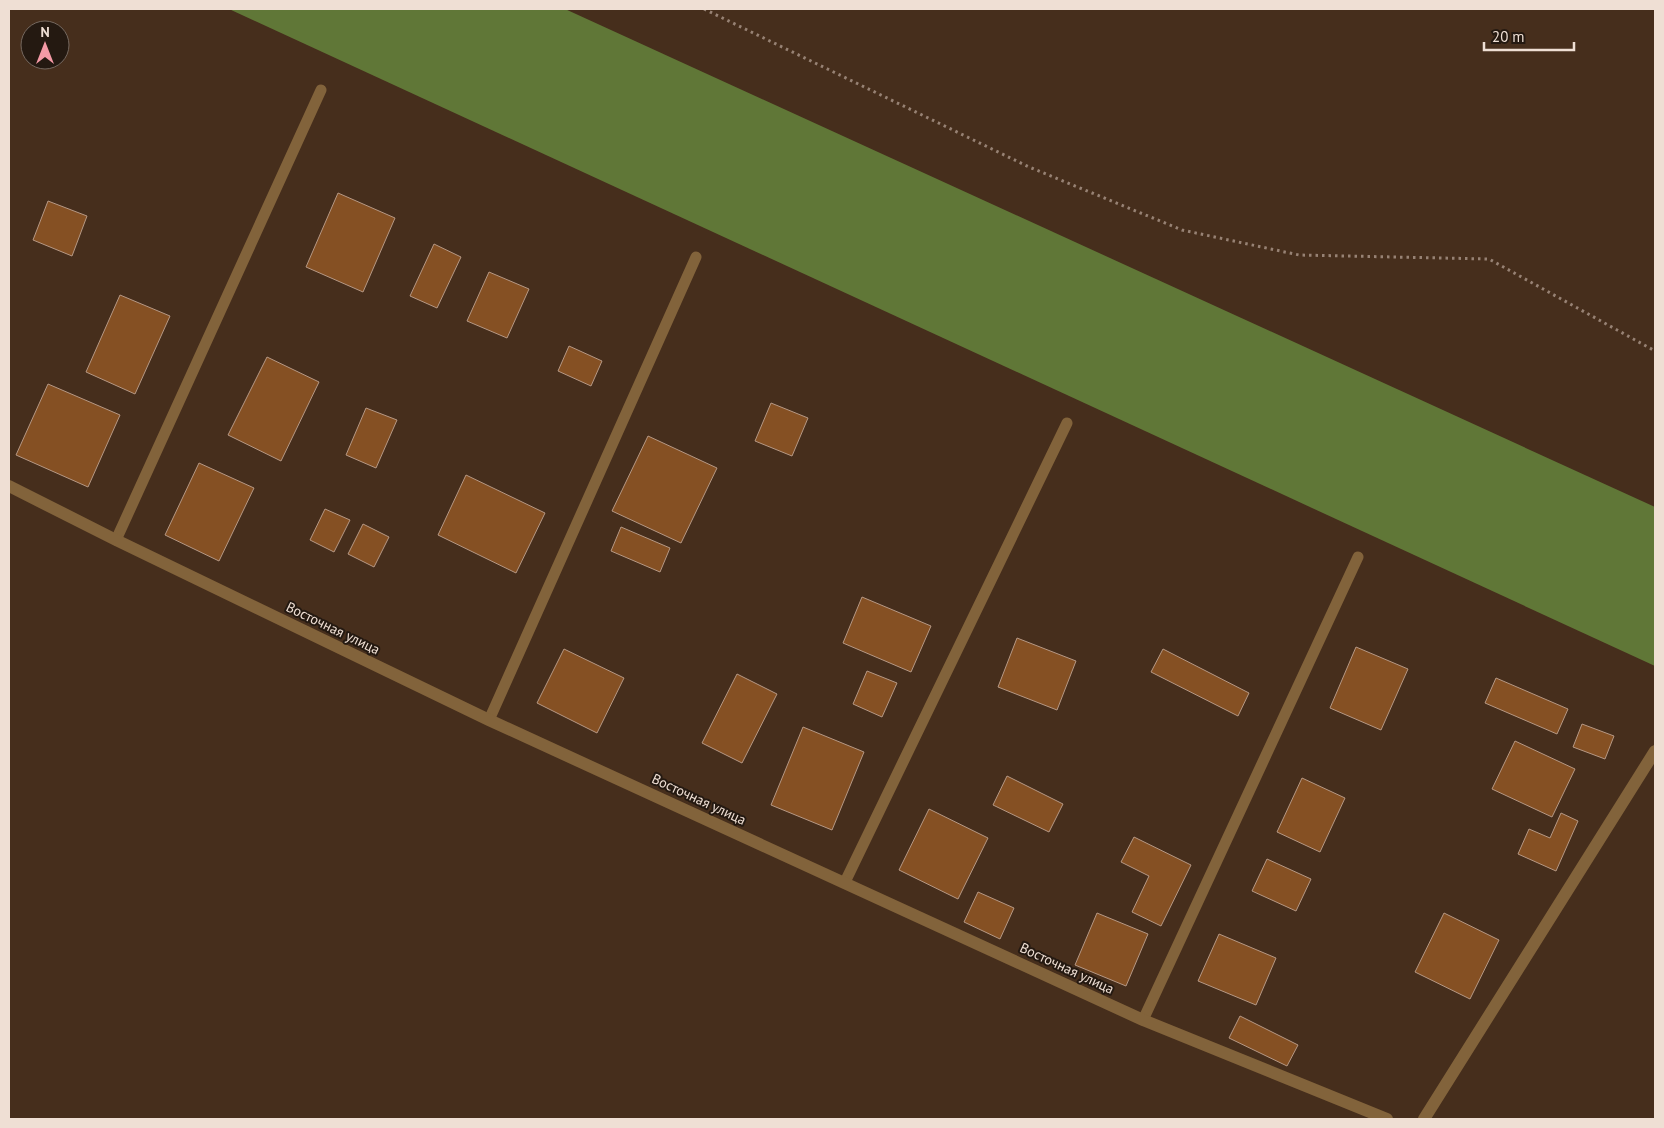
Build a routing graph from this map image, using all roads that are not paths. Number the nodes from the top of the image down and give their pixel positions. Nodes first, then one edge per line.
1 (321, 90) dead end
2 (696, 257) dead end
3 (1067, 423) dead end
4 (9, 486) edge
5 (116, 540) junction
6 (1358, 557) dead end
7 (490, 720) junction
8 (1655, 751) edge
9 (845, 882) junction
10 (1143, 1020) junction
11 (1387, 1119) edge
12 (1424, 1119) edge

1 - 5 lane
2 - 7 lane
3 - 9 lane
4 - 5 street, Восточная улица
5 - 7 street, Восточная улица
6 - 10 lane
7 - 9 street, Восточная улица
8 - 12 street
9 - 10 street, Восточная улица
10 - 11 street, Восточная улица

